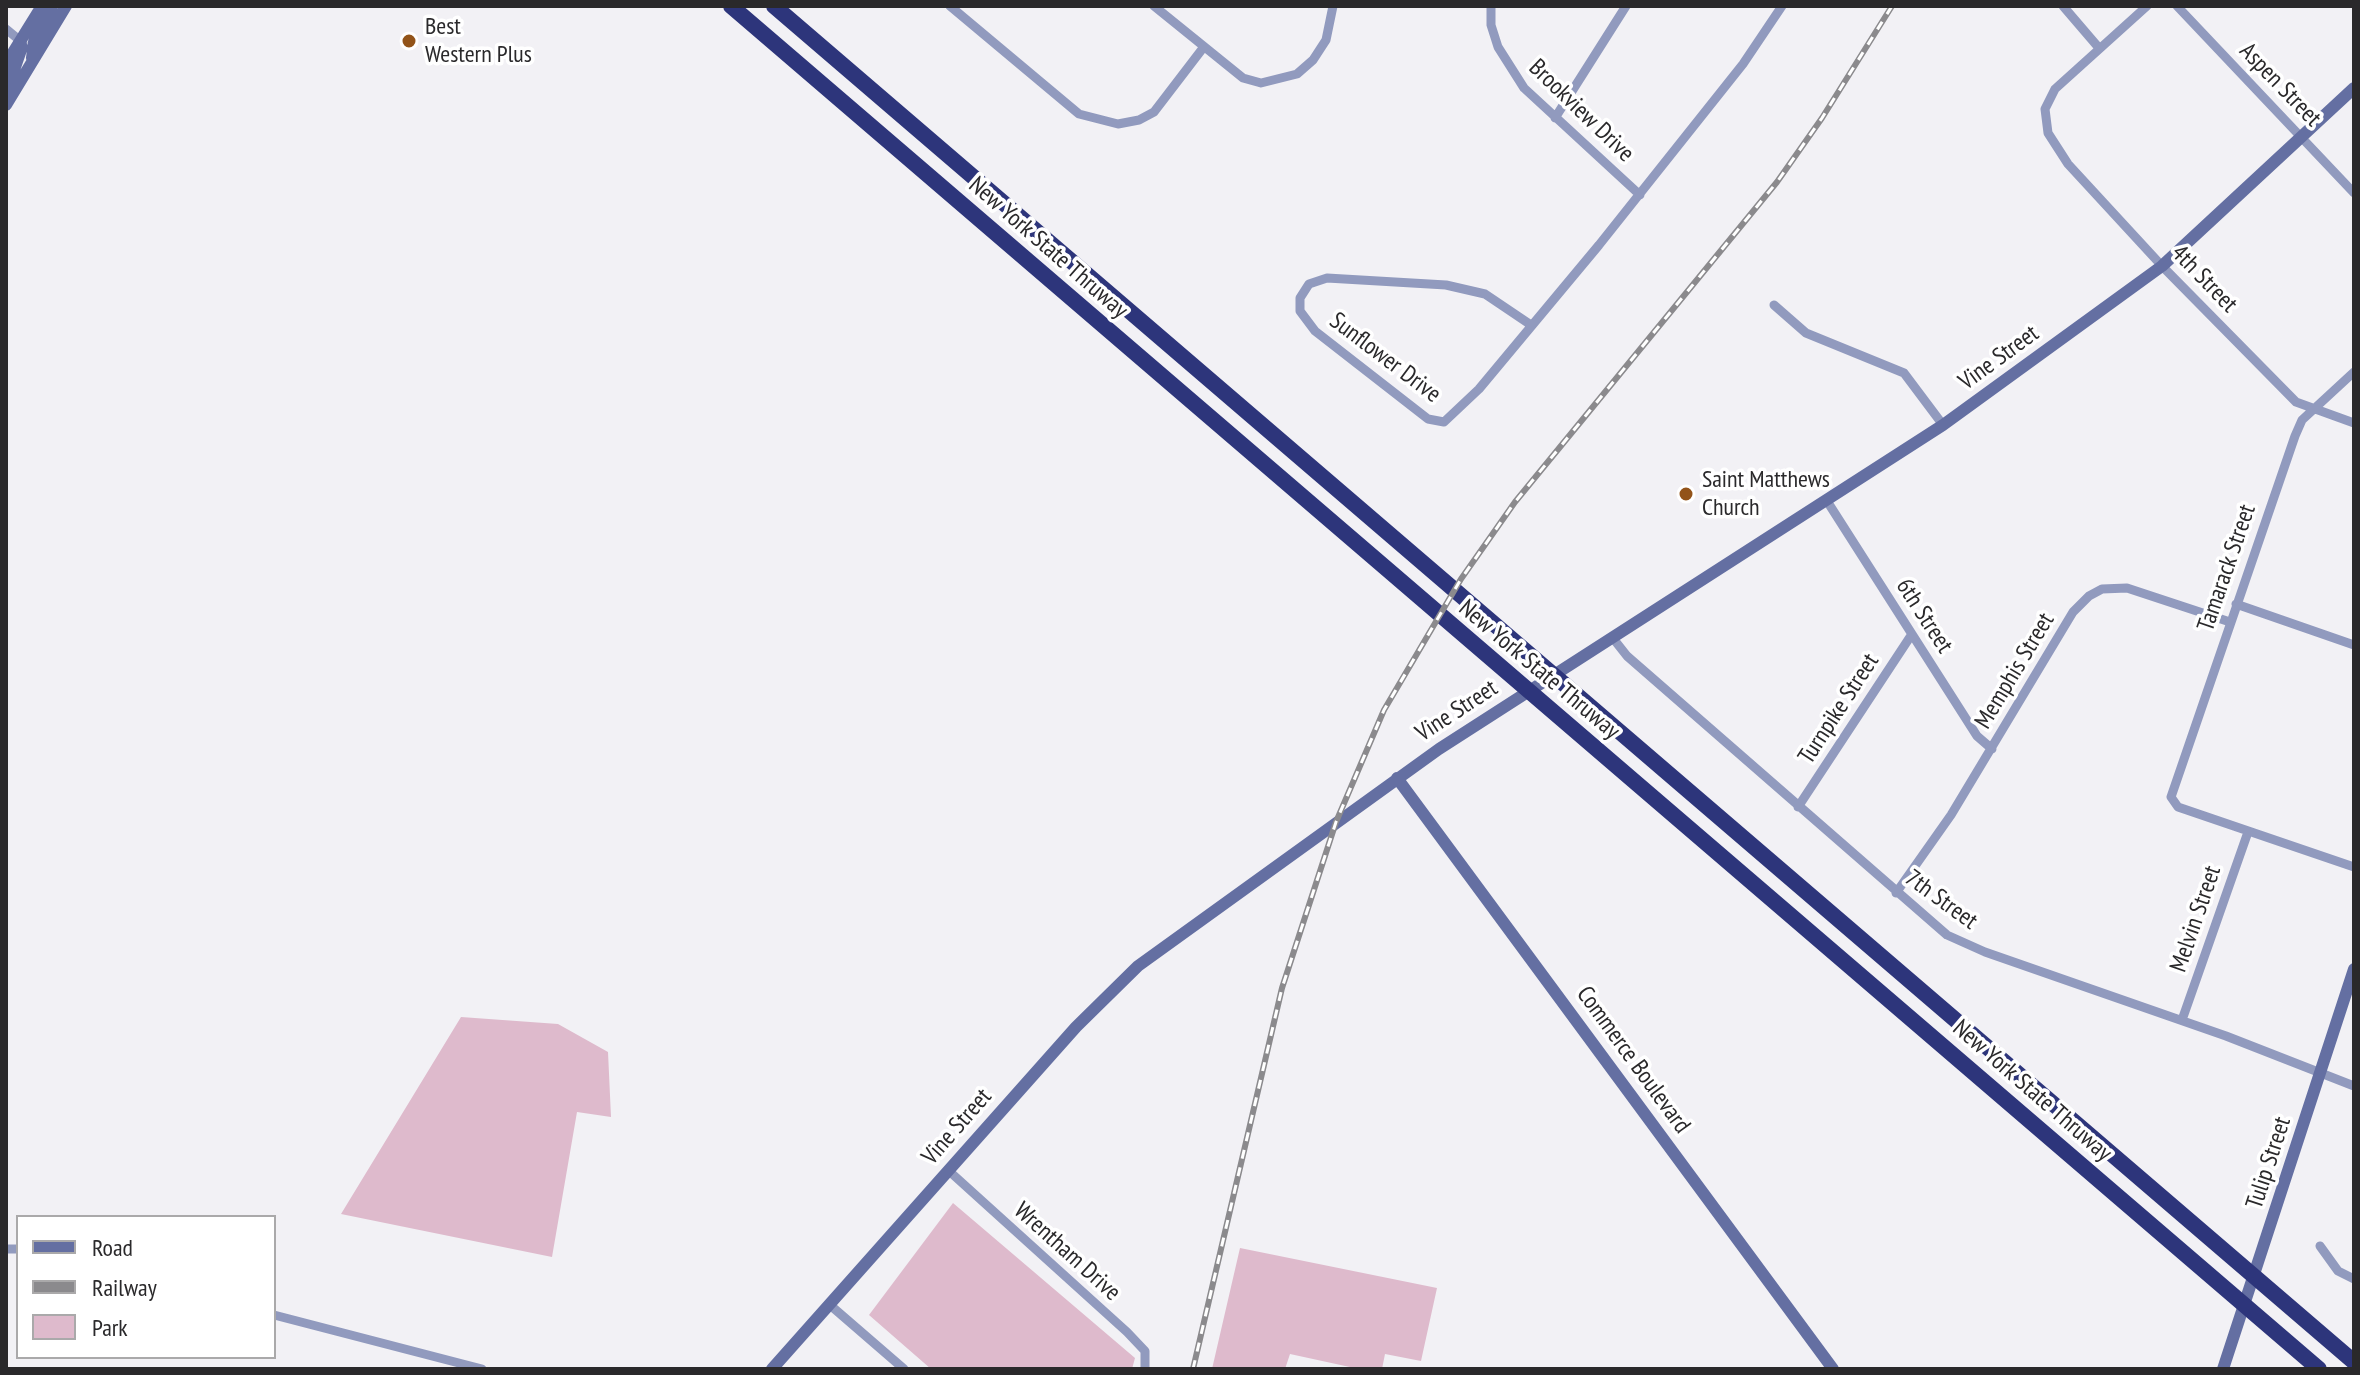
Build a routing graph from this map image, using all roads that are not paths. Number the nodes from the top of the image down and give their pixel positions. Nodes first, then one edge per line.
1 (42, 6) edge
2 (52, 6) edge
3 (66, 6) edge
4 (731, 6) edge
5 (774, 6) edge
6 (951, 6) edge
7 (1154, 6) edge
8 (1333, 6) edge
9 (1491, 6) edge
10 (1626, 6) edge
11 (1782, 6) edge
12 (2063, 6) edge
13 (2147, 6) edge
14 (2177, 6) edge
15 (6, 29) edge
16 (33, 42) junction
17 (1203, 48) junction
18 (2099, 48) junction
19 (6, 64) edge
20 (2354, 88) edge
21 (6, 93) edge
22 (6, 105) edge
23 (1555, 118) junction
24 (2302, 136) junction
25 (2354, 193) edge
26 (1640, 195) junction
27 (2162, 266) junction
28 (1774, 305) dead end
29 (1531, 325) junction
30 (2354, 372) edge
31 (2313, 409) junction
32 (2354, 423) edge
33 (1943, 425) junction
34 (1827, 501) junction
35 (2236, 604) junction
36 (2230, 622) junction
37 (1912, 634) junction
38 (1612, 637) junction
39 (2354, 645) edge
40 (1992, 749) junction
41 (1397, 778) junction
42 (1798, 807) junction
43 (2248, 832) junction
44 (2354, 867) edge
45 (1896, 893) junction
46 (2354, 969) edge
47 (2182, 1020) junction
48 (2321, 1073) junction
49 (2354, 1086) edge
50 (949, 1171) junction
51 (2320, 1246) dead end
52 (2354, 1279) edge
53 (830, 1305) junction
54 (276, 1316) edge
55 (2354, 1362) edge
56 (482, 1369) edge
57 (772, 1369) edge
58 (904, 1369) edge
59 (1145, 1369) edge
60 (1833, 1369) edge
61 (2223, 1369) edge
62 (2319, 1369) edge

1 - 16 street
2 - 16 street
3 - 16 street
4 - 62 highway, New York State Thruway
5 - 55 highway, New York State Thruway
6 - 17 street
7 - 17 street
8 - 17 street
9 - 23 street, Brookview Drive
10 - 23 street
11 - 26 street, Sunflower Drive
12 - 18 street
13 - 18 street
14 - 24 street, Aspen Street
15 - 16 street
16 - 19 street
16 - 21 street
16 - 22 street
18 - 27 street, 4th Street
20 - 24 street, Vine Street
23 - 26 street, Brookview Drive
24 - 25 street, Aspen Street
24 - 27 street, Vine Street
26 - 29 street, Sunflower Drive
27 - 31 street, 4th Street
27 - 33 street, Vine Street
28 - 33 street
29 - 29 street, Sunflower Drive
30 - 31 street, Tamarack Street
31 - 32 street, 4th Street
31 - 35 street, Tamarack Street
33 - 34 street, Vine Street
34 - 37 street, 6th Street
34 - 38 street, Vine Street
35 - 36 street, Tamarack Street
35 - 39 street
36 - 40 street, Memphis Street
36 - 43 street, Tamarack Street
37 - 40 street, 6th Street
37 - 42 street, Turnpike Street
38 - 41 street, Vine Street
38 - 42 street, 7th Street
40 - 45 street, Memphis Street
41 - 50 street, Vine Street
41 - 60 street, Commerce Boulevard
42 - 45 street, 7th Street
43 - 44 street
43 - 47 street, Melvin Street
45 - 47 street, 7th Street
46 - 48 street, Tulip Street
47 - 48 street, 7th Street
48 - 49 street, 7th Street
48 - 61 street, Tulip Street
50 - 53 street, Vine Street
50 - 59 street, Wrentham Drive
51 - 52 street
53 - 57 street, Vine Street
53 - 58 street
54 - 56 street

